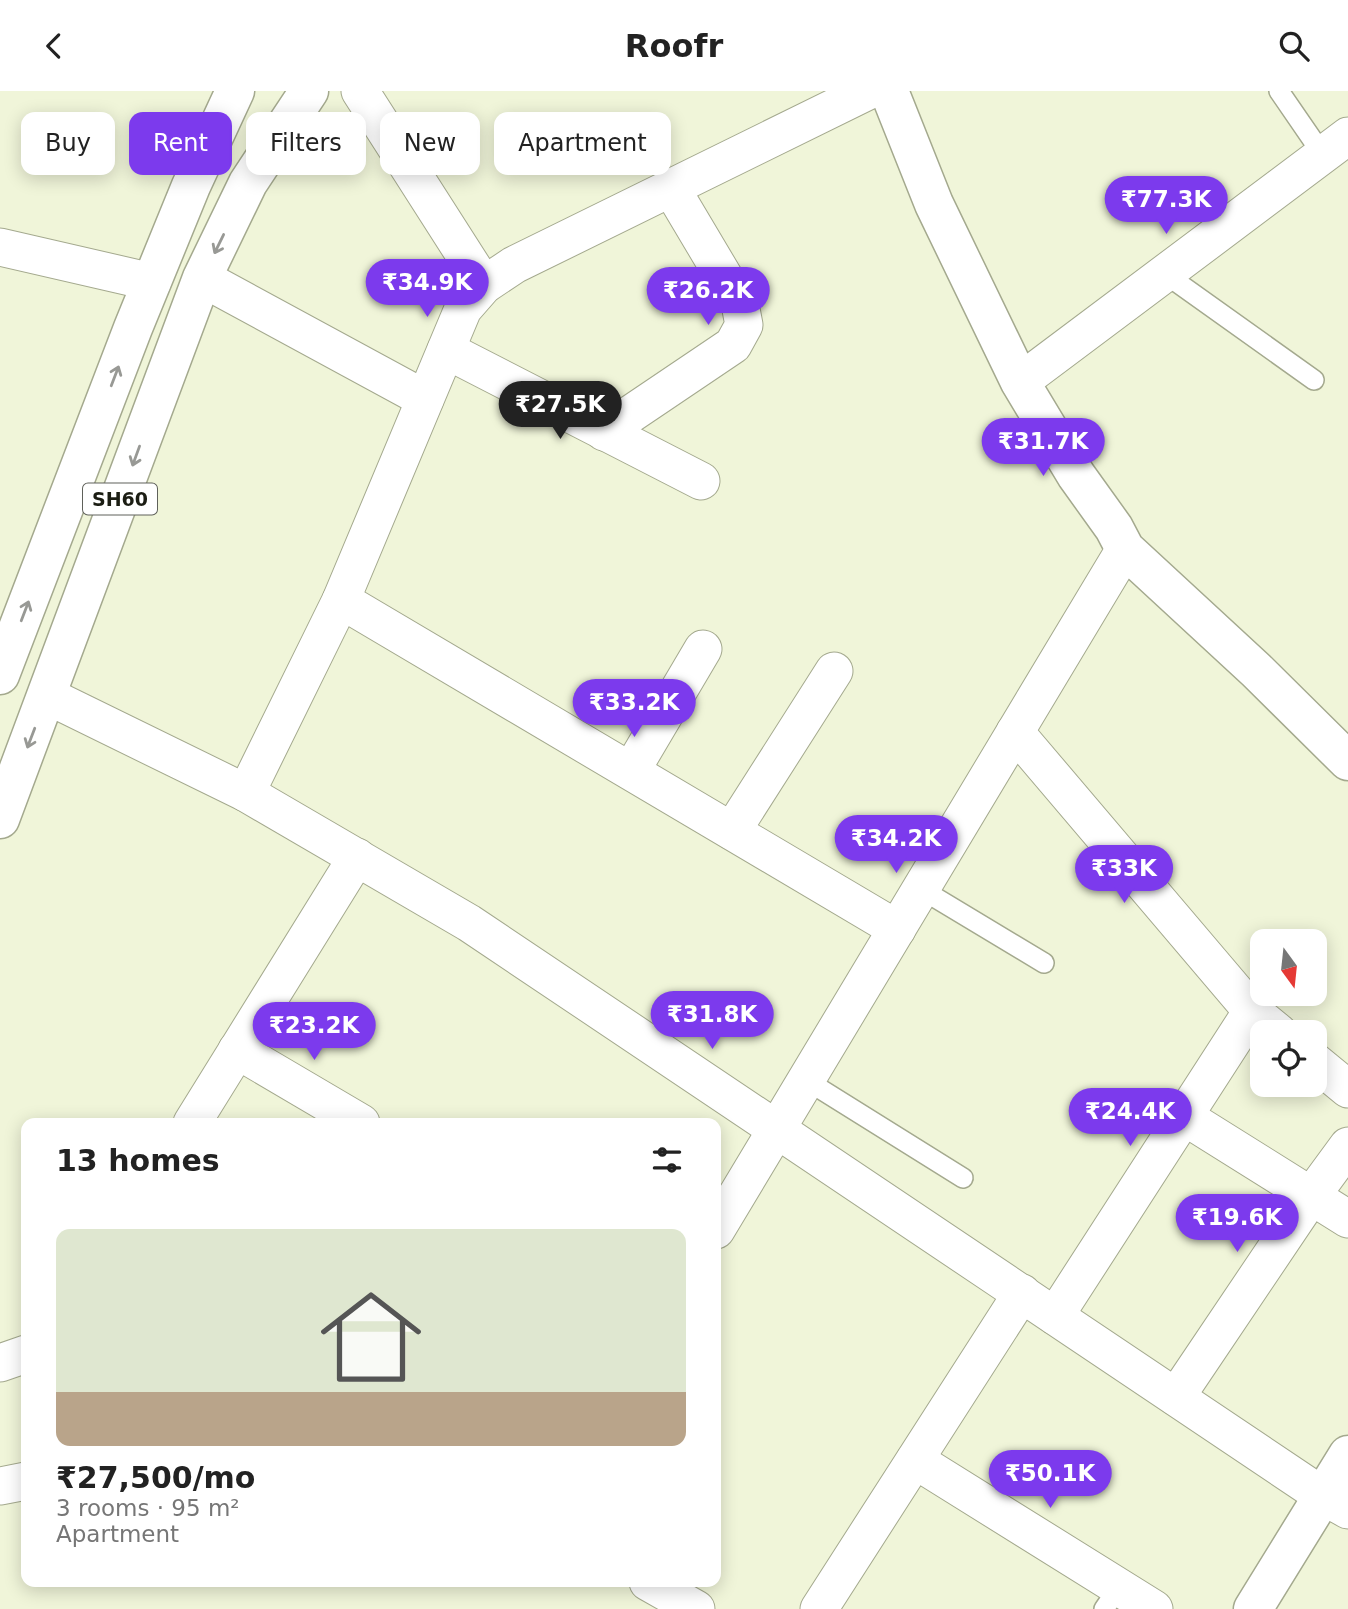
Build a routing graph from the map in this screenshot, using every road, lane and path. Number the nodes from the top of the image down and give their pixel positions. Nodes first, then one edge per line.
1 (235, 91) edge
2 (309, 91) edge
3 (360, 91) edge
4 (868, 91) edge
5 (889, 91) edge
6 (1279, 91) edge
7 (1336, 146) edge
8 (671, 188) junction
9 (0, 247) edge
10 (1164, 273) junction
11 (202, 278) junction
12 (152, 282) junction
13 (484, 285) junction
14 (446, 350) junction
15 (1314, 380) dead end
16 (1020, 381) junction
17 (425, 399) junction
18 (604, 432) junction
19 (701, 481) dead end
20 (1125, 549) junction
21 (341, 600) junction
22 (703, 649) dead end
23 (834, 671) dead end
24 (0, 675) edge
25 (48, 696) junction
26 (1015, 732) junction
27 (1348, 761) edge
28 (631, 771) junction
29 (246, 793) junction
30 (0, 819) edge
31 (732, 831) junction
32 (356, 857) junction
33 (921, 889) junction
34 (897, 929) junction
35 (1044, 963) dead end
36 (1263, 1020) edge
37 (1250, 1040) edge
38 (237, 1049) junction
39 (1327, 1072) edge
40 (806, 1080) junction
41 (1348, 1089) edge
42 (1185, 1117) junction
43 (195, 1118) edge
44 (353, 1118) edge
45 (776, 1129) junction
46 (1348, 1146) edge
47 (962, 1178) dead end
48 (1312, 1195) junction
49 (1348, 1219) edge
50 (721, 1222) edge
51 (1021, 1293) junction
52 (1055, 1316) junction
53 (21, 1356) edge
54 (0, 1363) edge
55 (1176, 1397) junction
56 (1348, 1455) edge
57 (915, 1461) junction
58 (21, 1482) edge
59 (0, 1486) edge
60 (1336, 1503) edge
61 (657, 1587) edge
62 (1111, 1598) edge
63 (696, 1609) edge
64 (819, 1609) edge
65 (1154, 1609) edge
66 (1254, 1609) edge

1 - 12 main road, SH60
2 -> 11 main road, SH60
3 - 13 street
4 - 8 street
5 - 16 main road
6 - 7 lane
7 - 10 street
8 - 13 street
8 - 18 street
9 - 12 street
10 - 15 lane
10 - 16 street
11 - 17 street
11 -> 25 main road, SH60
24 -> 12 main road, SH60
13 - 14 street
14 - 17 street
14 - 18 street
16 - 20 main road
17 - 21 street
18 - 19 street
20 - 26 street
20 - 27 main road
21 - 28 street
21 - 29 street
22 - 28 street
23 - 31 street
25 - 29 street
25 -> 30 main road, SH60
26 - 33 street
26 - 36 street
28 - 31 street
29 - 32 street
31 - 34 street
32 - 38 street
32 - 45 street
33 - 34 street
33 - 35 lane
34 - 40 street
37 - 42 street
38 - 43 street
38 - 44 street
39 - 41 street
40 - 45 street
40 - 47 lane
42 - 48 street
42 - 52 street
45 - 50 street
45 - 51 street
46 - 48 street
48 - 49 street
48 - 55 street
51 - 52 street
51 - 57 street
52 - 55 street
53 - 54 street
55 - 60 street
56 - 60 main road
57 - 62 street
57 - 64 street
58 - 59 street
60 - 66 main road
61 - 63 street
62 - 65 street

